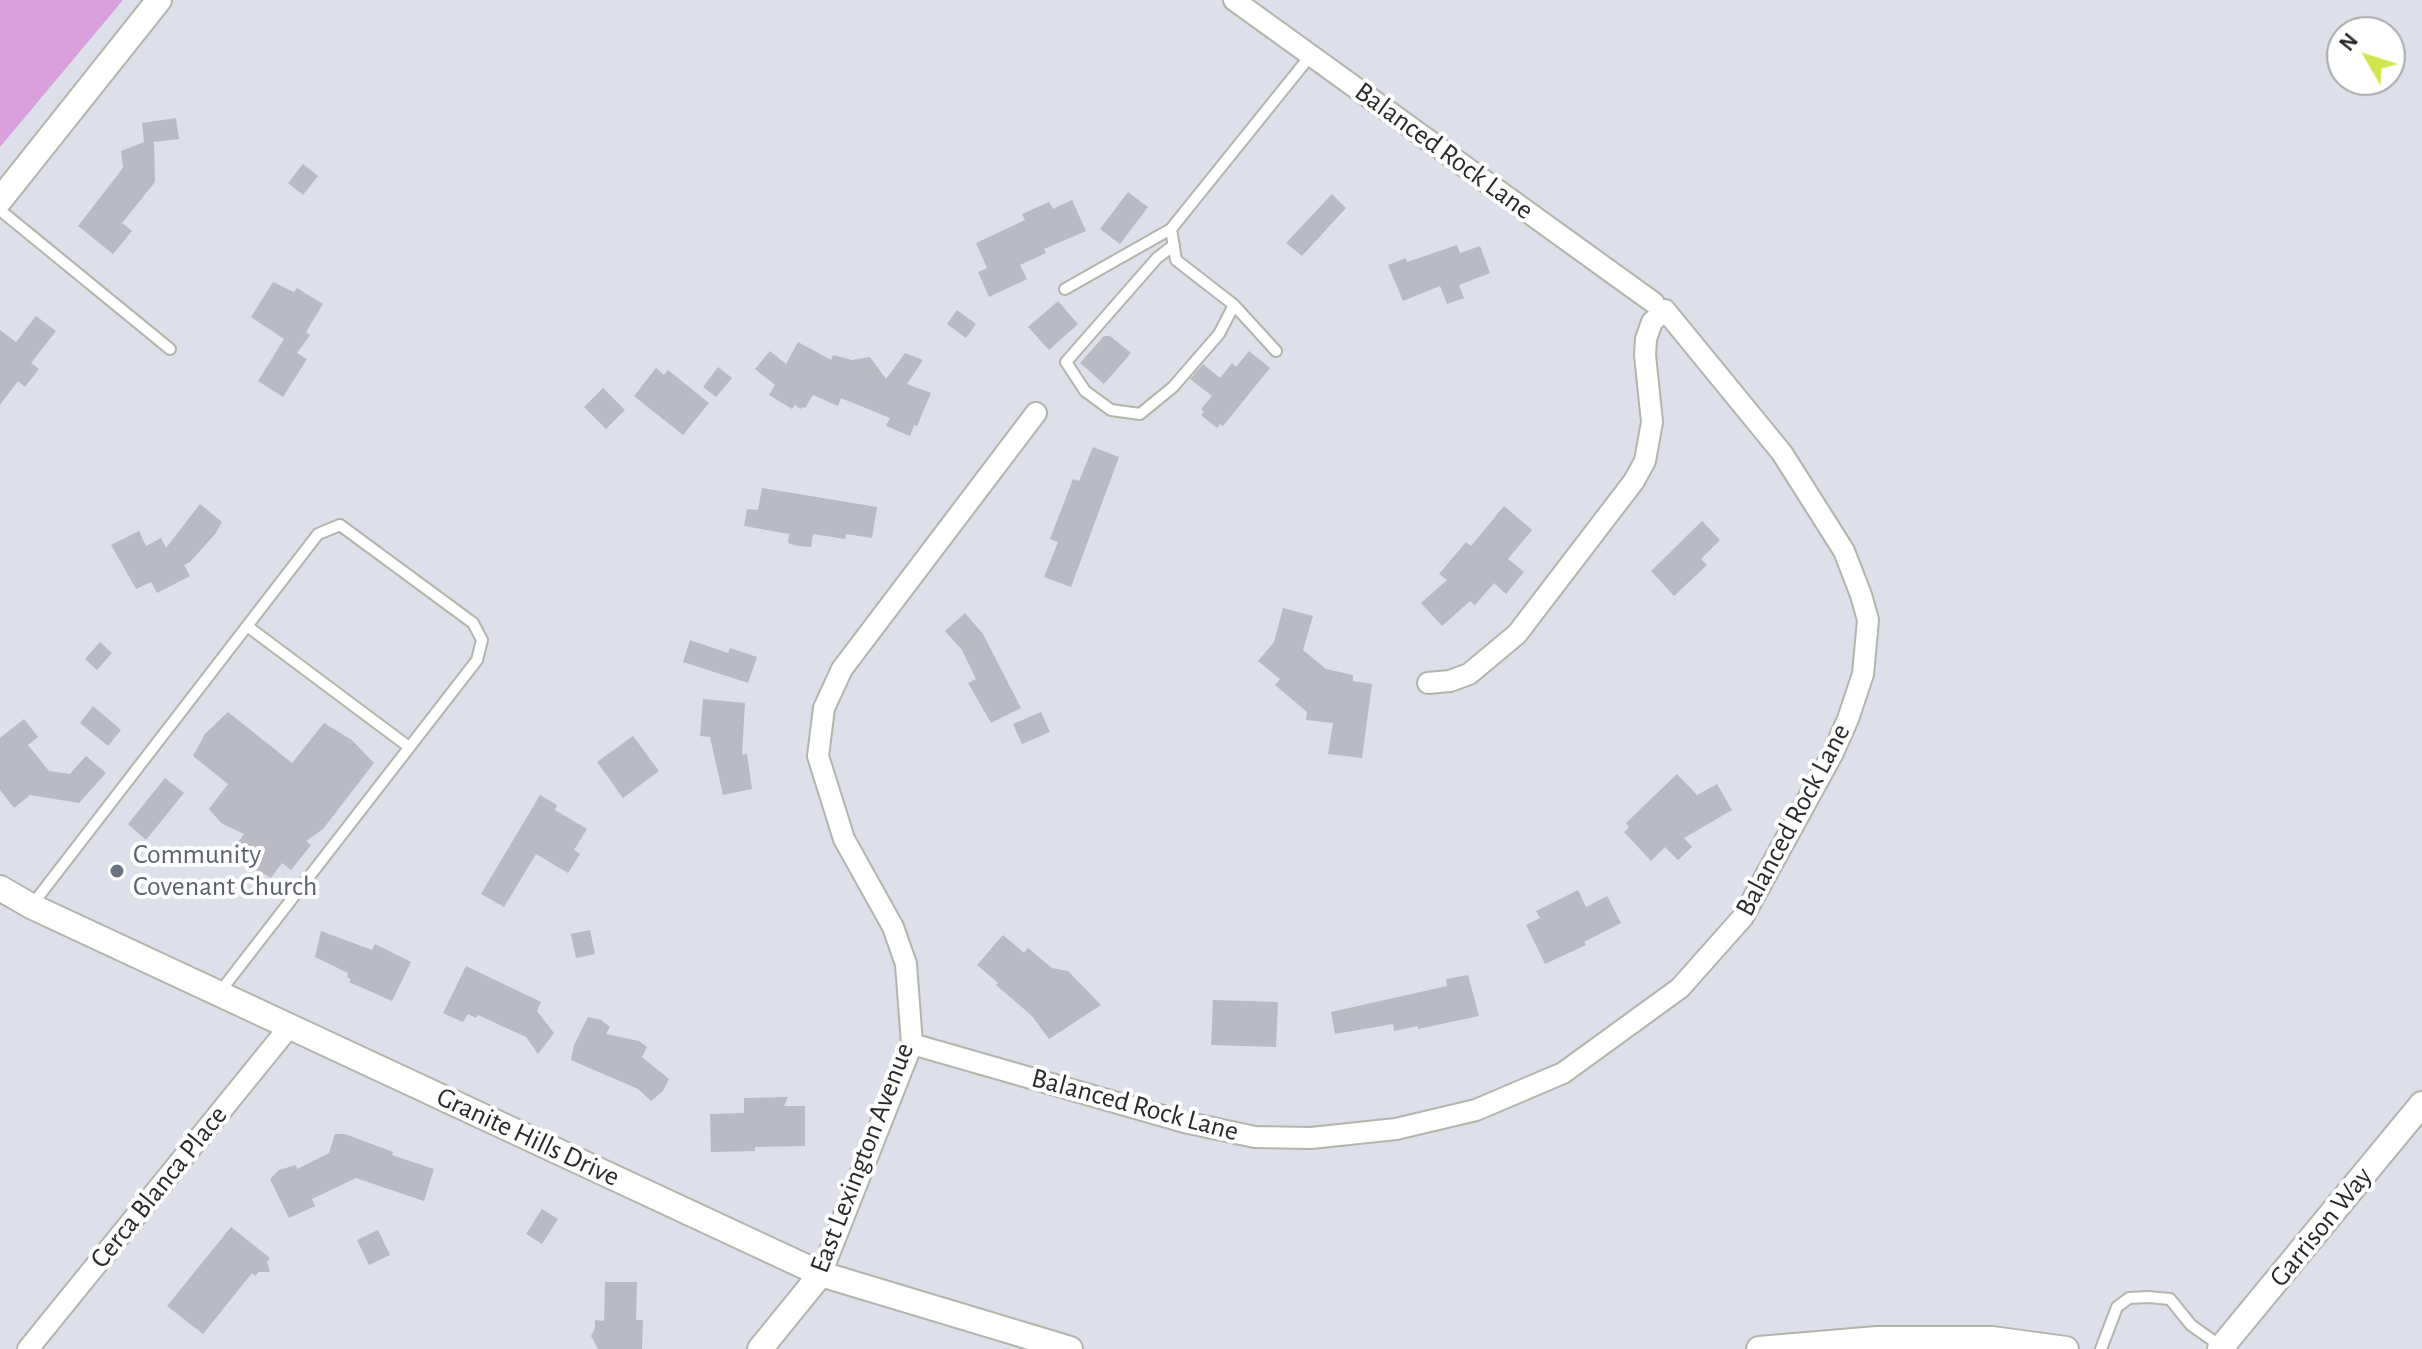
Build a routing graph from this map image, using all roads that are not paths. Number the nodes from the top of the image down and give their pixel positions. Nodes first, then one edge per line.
1 (159, 0) edge
2 (1234, 0) edge
3 (1311, 54) junction
4 (0, 200) edge
5 (0, 210) edge
6 (1171, 229) junction
7 (1174, 245) junction
8 (1065, 289) dead end
9 (1234, 305) junction
10 (1660, 307) junction
11 (170, 349) dead end
12 (1276, 351) dead end
13 (1036, 413) dead end
14 (247, 626) junction
15 (1428, 683) dead end
16 (409, 747) junction
17 (0, 888) edge
18 (31, 906) junction
19 (219, 993) junction
20 (290, 1026) junction
21 (912, 1044) junction
22 (2422, 1104) edge
23 (821, 1274) junction
24 (2221, 1348) edge
25 (28, 1349) edge
26 (760, 1349) edge
27 (1070, 1349) edge
28 (1759, 1349) edge
29 (2066, 1349) edge
30 (2101, 1349) edge

1 - 4 street
2 - 3 street, Balanced Rock Lane
3 - 6 lane
3 - 10 street, Balanced Rock Lane
5 - 11 lane
6 - 7 lane
6 - 8 lane
7 - 9 lane
7 - 9 lane
9 - 12 lane
10 - 15 street
10 - 21 street, Balanced Rock Lane
13 - 21 street, East Lexington Avenue
14 - 16 lane
14 - 16 lane
14 - 18 lane
16 - 19 lane
17 - 18 street, Granite Hills Drive
18 - 19 street, Granite Hills Drive
19 - 20 street, Granite Hills Drive
20 - 23 street, Granite Hills Drive
20 - 25 street, Cerca Blanca Place
21 - 23 street, East Lexington Avenue
22 - 24 street, Garrison Way
23 - 26 street, East Lexington Avenue
23 - 27 street, Granite Hills Drive
24 - 30 lane
28 - 29 street

